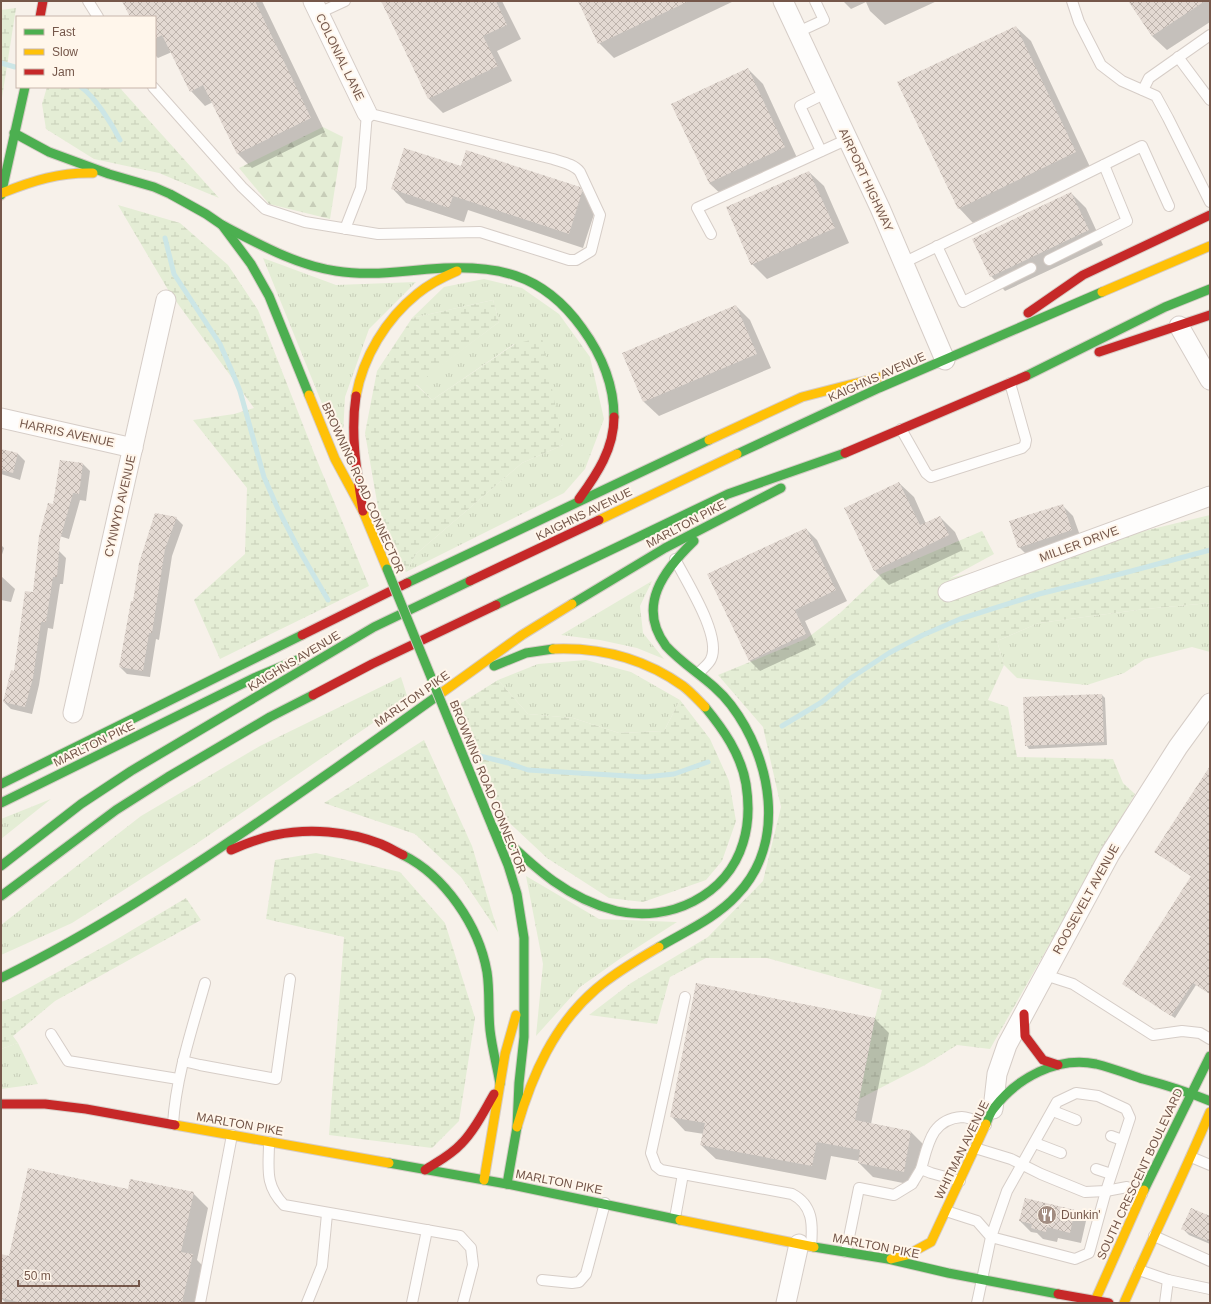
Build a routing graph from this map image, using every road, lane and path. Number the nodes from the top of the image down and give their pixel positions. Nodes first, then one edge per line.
1 (43, 1) edge
2 (88, 1) edge
3 (345, 1) edge
4 (783, 1) edge
5 (815, 1) edge
6 (1072, 1) edge
7 (316, 7) edge
8 (40, 16) edge
9 (97, 16) edge
10 (798, 32) junction
11 (1210, 35) edge
12 (1178, 57) junction
13 (24, 88) edge
14 (154, 88) edge
15 (1143, 90) junction
16 (826, 93) junction
17 (1210, 100) edge
18 (367, 113) junction
19 (14, 133) junction
20 (848, 139) junction
21 (821, 151) junction
22 (1104, 165) junction
23 (109, 174) junction
24 (1, 194) edge
25 (1210, 202) edge
26 (1169, 206) dead end
27 (1210, 214) edge
28 (222, 226) junction
29 (345, 229) junction
30 (711, 234) dead end
31 (938, 246) junction
32 (1210, 246) edge
33 (1049, 260) dead end
34 (903, 263) junction
35 (467, 268) junction
36 (1031, 268) dead end
37 (1210, 289) edge
38 (166, 300) dead end
39 (1210, 315) edge
40 (1179, 326) junction
41 (991, 339) junction
42 (945, 360) junction
43 (1028, 375) junction
44 (1210, 380) edge
45 (1010, 383) junction
46 (1, 418) edge
47 (901, 429) junction
48 (133, 448) junction
49 (846, 454) junction
50 (1210, 496) edge
51 (578, 500) junction
52 (363, 511) junction
53 (712, 523) junction
54 (675, 559) junction
55 (948, 592) dead end
56 (374, 627) junction
57 (698, 673) junction
58 (455, 684) junction
59 (1210, 703) edge
60 (74, 713) dead end
61 (1, 784) edge
62 (1, 803) edge
63 (493, 828) junction
64 (205, 859) junction
65 (1, 866) edge
66 (1, 896) edge
67 (1045, 975) junction
68 (5, 976) edge
69 (290, 979) dead end
70 (205, 983) dead end
71 (524, 986) junction
72 (685, 997) dead end
73 (1024, 1014) junction
74 (51, 1034) dead end
75 (1210, 1038) edge
76 (1210, 1056) edge
77 (183, 1061) junction
78 (1058, 1065) junction
79 (178, 1079) junction
80 (500, 1084) junction
81 (1190, 1093) junction
82 (1210, 1101) edge
83 (1, 1104) edge
84 (1053, 1111) junction
85 (1210, 1112) edge
86 (990, 1117) junction
87 (1076, 1120) dead end
88 (173, 1124) junction
89 (517, 1128) junction
90 (232, 1135) junction
91 (1111, 1136) dead end
92 (1122, 1140) junction
93 (269, 1142) junction
94 (1035, 1143) junction
95 (975, 1148) junction
96 (1061, 1153) dead end
97 (1191, 1157) junction
98 (1023, 1165) junction
99 (1210, 1165) edge
100 (921, 1169) junction
101 (1096, 1169) dead end
102 (425, 1170) junction
103 (682, 1174) junction
104 (1111, 1174) junction
105 (484, 1180) junction
106 (960, 1181) junction
107 (507, 1184) junction
108 (1106, 1191) junction
109 (1142, 1194) junction
110 (605, 1203) junction
111 (946, 1212) junction
112 (327, 1214) junction
113 (675, 1218) junction
114 (427, 1230) junction
115 (1154, 1236) junction
116 (991, 1237) junction
117 (805, 1245) junction
118 (846, 1252) junction
119 (888, 1259) junction
120 (939, 1260) dead end
121 (1210, 1261) edge
122 (1139, 1270) junction
123 (948, 1273) junction
124 (542, 1280) dead end
125 (982, 1280) junction
126 (1168, 1280) junction
127 (1210, 1289) edge
128 (1094, 1302) edge
129 (200, 1303) edge
130 (307, 1303) edge
131 (412, 1303) edge
132 (463, 1303) edge
133 (786, 1303) edge
134 (977, 1303) edge
135 (1109, 1303) edge
136 (1124, 1303) edge
137 (1165, 1303) edge

1 - 8 main road
2 - 9 lane
3 - 7 lane
4 - 10 street, AIRPORT HIGHWAY
5 - 10 lane
6 - 15 lane
7 - 18 street, COLONIAL LANE
10 - 16 street, AIRPORT HIGHWAY
11 - 12 lane
12 - 15 lane
12 - 17 lane
13 - 19 main road
14 - 29 lane
15 - 25 lane
16 - 20 street, AIRPORT HIGHWAY
16 - 21 lane
18 - 29 lane
18 - 29 lane
19 - 23 main road, BROWNING ROAD CONNECTOR
19 - 24 main road
20 - 21 lane
20 - 34 street, AIRPORT HIGHWAY
21 - 30 lane
22 - 26 lane
22 - 31 lane
22 - 33 lane
23 - 24 main road
23 - 28 main road, BROWNING ROAD CONNECTOR
27 - 41 main road
28 - 35 main road
28 - 52 main road, BROWNING ROAD CONNECTOR
31 - 34 lane
31 - 36 lane
32 - 41 main road, KAIGHNS AVENUE
34 - 42 street, AIRPORT HIGHWAY
35 - 51 main road
35 - 52 main road
37 - 43 main road
38 - 48 street, CYNWYD AVENUE
39 - 40 main road
40 - 43 main road
40 - 44 street
41 - 42 main road, KAIGHNS AVENUE
42 - 51 main road
42 - 56 main road, KAIGHNS AVENUE
43 - 45 main road
45 - 47 main road
45 - 47 lane
46 - 48 street, HARRIS AVENUE
47 - 49 main road
48 - 60 street, CYNWYD AVENUE
49 - 53 main road, MARLTON PIKE
49 - 66 main road
50 - 55 street, MILLER DRIVE
51 - 61 main road
52 - 63 main road, BROWNING ROAD CONNECTOR, bridge
53 - 54 main road
53 - 58 main road, MARLTON PIKE
54 - 57 lane
54 - 57 main road
56 - 62 main road, MARLTON PIKE
56 - 65 main road, KAIGHNS AVENUE
57 - 89 main road
58 - 63 main road
58 - 64 main road, MARLTON PIKE
59 - 67 street, ROOSEVELT AVENUE
63 - 71 main road, BROWNING ROAD CONNECTOR
64 - 68 main road, MARLTON PIKE
64 - 80 main road
67 - 73 street, ROOSEVELT AVENUE
67 - 75 lane
69 - 77 lane
70 - 77 lane
71 - 80 main road, BROWNING ROAD CONNECTOR
71 - 89 main road, BROWNING ROAD CONNECTOR
72 - 103 lane
73 - 78 main road
73 - 86 street, ROOSEVELT AVENUE
74 - 79 lane
76 - 81 main road, SOUTH CRESCENT BOULEVARD
77 - 79 lane
78 - 81 main road, WHITMAN AVENUE
78 - 86 main road, WHITMAN AVENUE
79 - 88 lane
80 - 102 main road
80 - 105 main road, BROWNING ROAD CONNECTOR
81 - 82 main road, WHITMAN AVENUE
81 - 109 main road, SOUTH CRESCENT BOULEVARD
83 - 88 main road, MARLTON PIKE
84 - 87 lane
84 - 92 lane
84 - 94 lane
85 - 97 main road
86 - 95 main road, WHITMAN AVENUE
86 - 100 lane
88 - 90 main road, MARLTON PIKE
89 - 107 main road, BROWNING ROAD CONNECTOR
90 - 93 main road, MARLTON PIKE
90 - 129 lane
91 - 92 lane
92 - 104 lane
93 - 102 main road, MARLTON PIKE
93 - 112 lane
94 - 96 lane
94 - 98 lane
95 - 98 lane
95 - 106 main road, WHITMAN AVENUE
97 - 99 lane
97 - 115 main road
98 - 108 lane
98 - 116 lane
100 - 106 lane
100 - 118 lane
101 - 104 lane
102 - 105 main road, MARLTON PIKE
103 - 113 lane
103 - 117 lane
104 - 108 lane
105 - 107 main road, MARLTON PIKE
106 - 111 main road, WHITMAN AVENUE
107 - 110 main road, MARLTON PIKE
108 - 109 lane
108 - 116 lane
109 - 128 main road, SOUTH CRESCENT BOULEVARD
110 - 113 main road, MARLTON PIKE
110 - 124 lane
111 - 116 lane
111 - 119 main road, WHITMAN AVENUE
112 - 114 lane
112 - 130 lane
113 - 117 main road, MARLTON PIKE
114 - 131 lane
114 - 132 lane
115 - 121 lane
115 - 122 main road
116 - 125 lane
117 - 118 main road, MARLTON PIKE
117 - 133 street
118 - 119 main road, MARLTON PIKE
119 - 123 main road, MARLTON PIKE
120 - 123 main road
122 - 126 lane
122 - 136 main road
123 - 125 main road, MARLTON PIKE
125 - 128 main road, MARLTON PIKE
125 - 134 lane
126 - 127 lane
126 - 137 lane
128 - 135 main road, MARLTON PIKE

